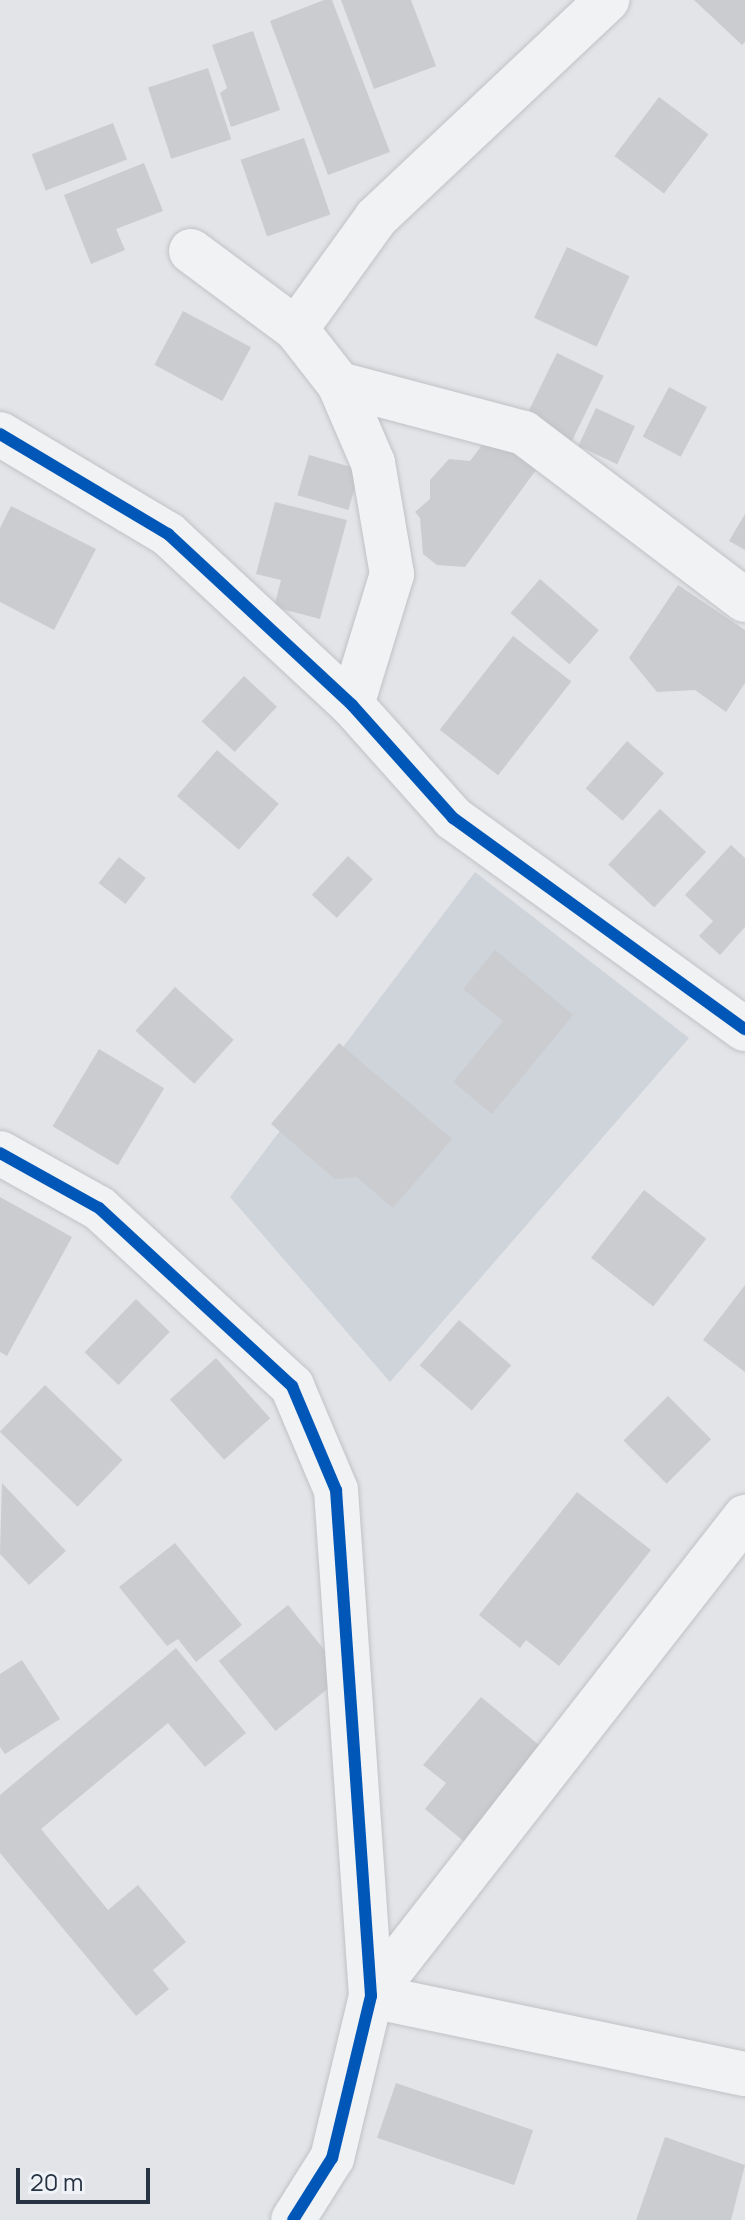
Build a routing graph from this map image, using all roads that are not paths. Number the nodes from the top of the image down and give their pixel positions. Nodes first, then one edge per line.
1 (607, 0) edge
2 (191, 251) dead end
3 (296, 329) junction
4 (339, 384) junction
5 (0, 434) edge
6 (745, 600) edge
7 (352, 705) junction
8 (745, 1029) edge
9 (0, 1153) edge
10 (741, 1530) edge
11 (371, 1996) junction
12 (745, 2074) edge
13 (293, 2220) edge

1 - 3 street
2 - 3 street
3 - 4 street
4 - 6 street
4 - 7 street
5 - 7 street
7 - 8 street
9 - 11 street
10 - 11 street
11 - 12 street
11 - 13 street

